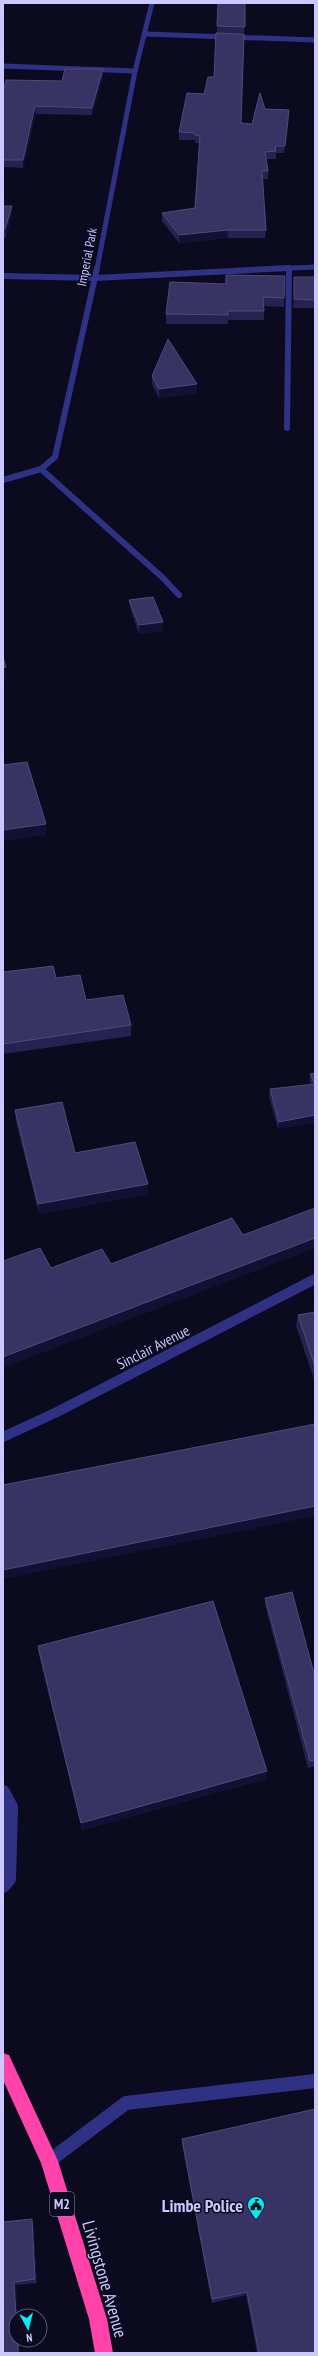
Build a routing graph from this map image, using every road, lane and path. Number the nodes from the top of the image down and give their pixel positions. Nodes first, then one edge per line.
1 (152, 3) edge
2 (146, 34) junction
3 (315, 40) edge
4 (3, 66) edge
5 (135, 71) junction
6 (315, 267) edge
7 (288, 270) junction
8 (3, 276) edge
9 (94, 278) junction
10 (287, 428) dead end
11 (41, 469) junction
12 (3, 480) edge
13 (179, 595) dead end
14 (315, 1279) edge
15 (3, 1437) edge
16 (3, 1792) edge
17 (3, 1886) edge
18 (3, 2061) edge
19 (315, 2081) edge
20 (49, 2161) junction
21 (104, 2353) edge

1 - 2 street, Imperial Park
2 - 3 street
2 - 5 street, Imperial Park
4 - 5 street
5 - 9 street, Imperial Park
6 - 7 street
7 - 9 street
7 - 10 street
8 - 9 street
9 - 11 street, Imperial Park
11 - 12 street, Imperial Park
11 - 13 street
14 - 15 street, Sinclair Avenue
16 - 17 street
18 - 20 highway, Livingstone Avenue / M2
19 - 20 street
20 - 21 highway, Livingstone Avenue / M2

